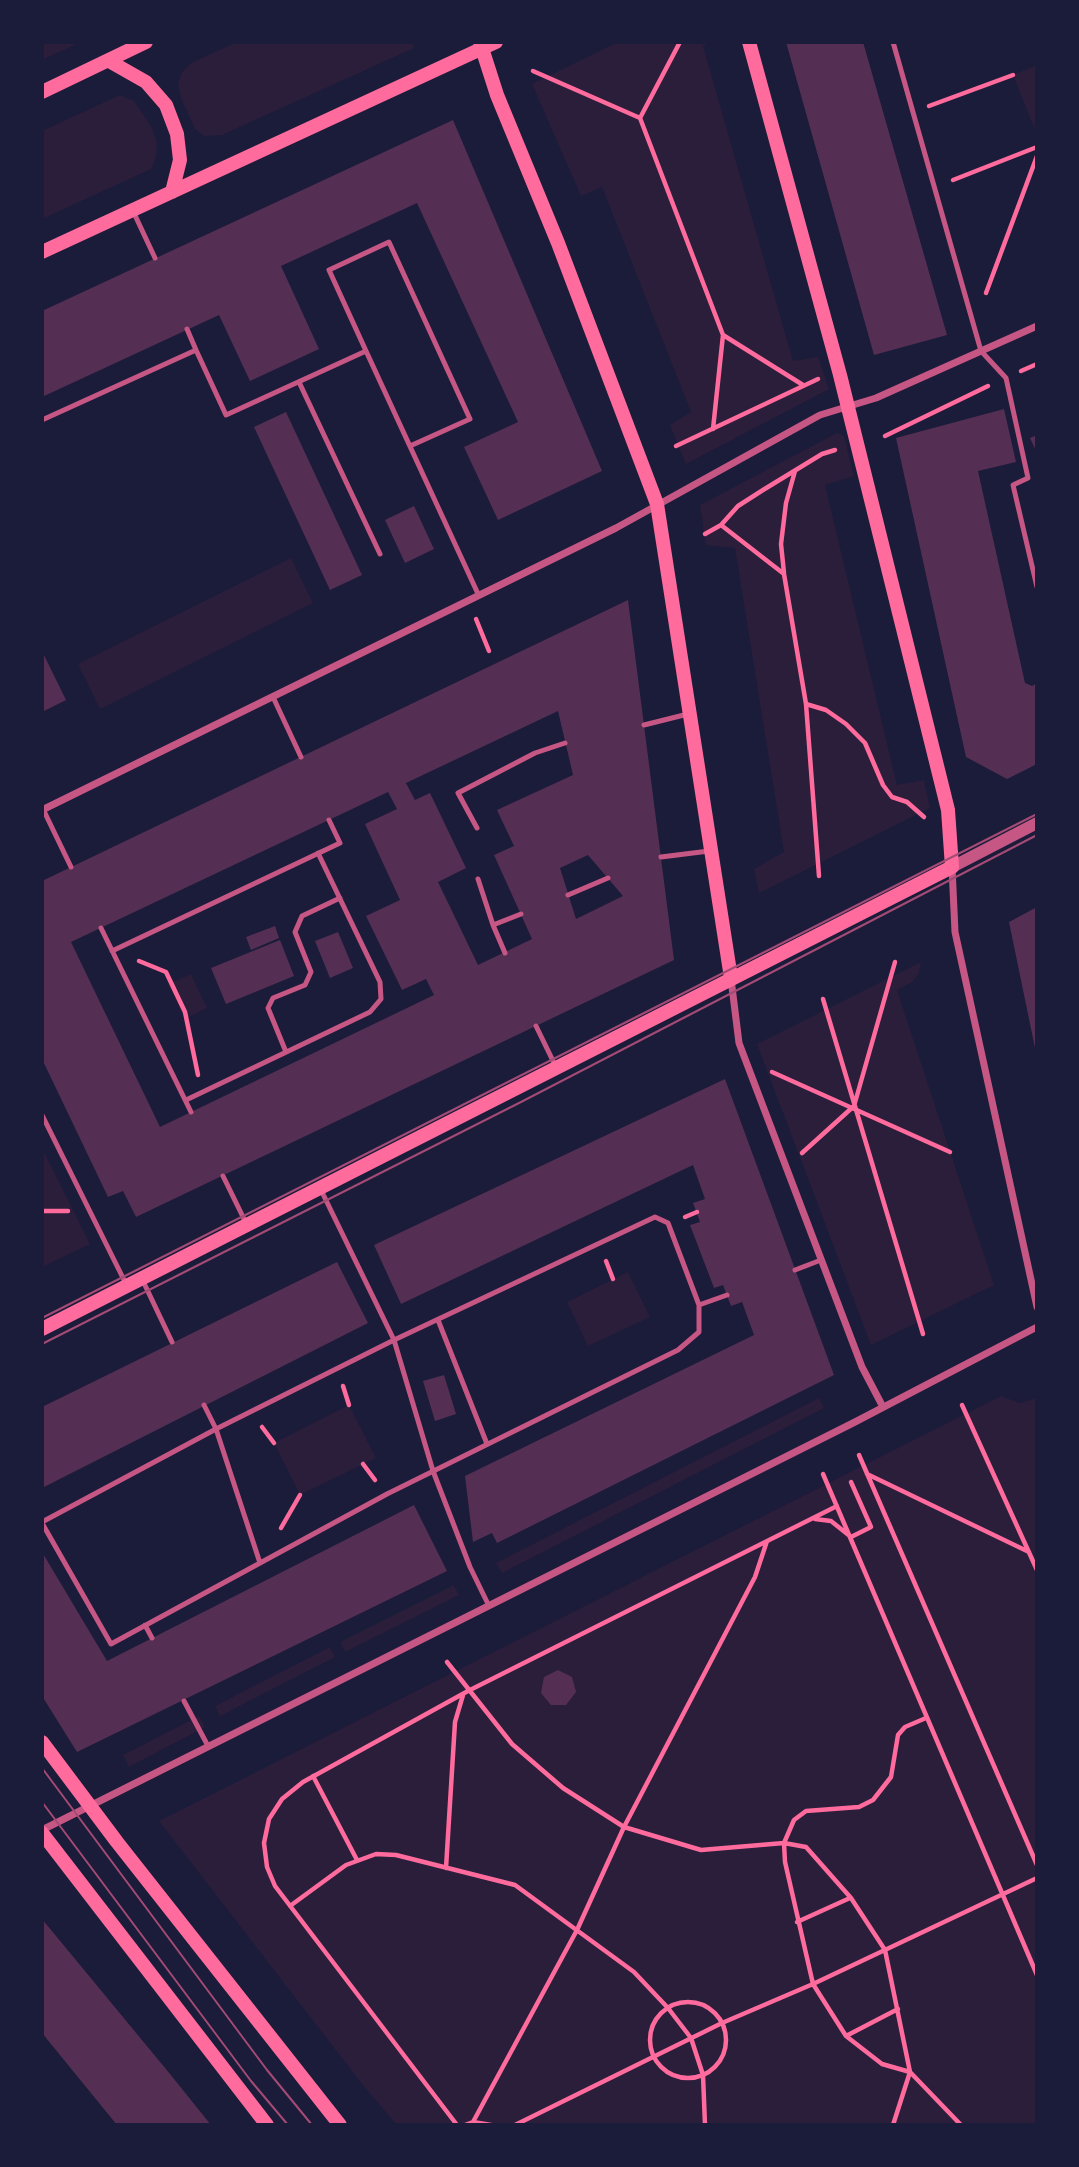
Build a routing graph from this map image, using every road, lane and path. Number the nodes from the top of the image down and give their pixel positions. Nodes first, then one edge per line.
1 (146, 42) edge
2 (680, 42) edge
3 (749, 42) edge
4 (892, 42) edge
5 (486, 44) edge
6 (109, 61) junction
7 (533, 71) dead end
8 (1013, 75) dead end
9 (42, 92) edge
10 (912, 111) junction
11 (640, 117) junction
12 (1037, 147) edge
13 (1037, 156) edge
14 (934, 187) junction
15 (172, 192) junction
16 (133, 210) junction
17 (42, 252) edge
18 (155, 258) dead end
19 (1037, 326) edge
20 (974, 327) junction
21 (187, 329) dead end
22 (723, 335) junction
23 (196, 350) junction
24 (366, 351) junction
25 (981, 351) junction
26 (1037, 364) edge
27 (825, 376) dead end
28 (1006, 378) junction
29 (299, 382) junction
30 (803, 386) junction
31 (848, 407) junction
32 (42, 420) edge
33 (713, 429) junction
34 (885, 436) dead end
35 (410, 446) junction
36 (676, 446) dead end
37 (847, 446) dead end
38 (796, 470) junction
39 (657, 504) junction
40 (721, 525) junction
41 (705, 534) dead end
42 (380, 554) dead end
43 (784, 574) junction
44 (1037, 587) edge
45 (480, 597) junction
46 (469, 602) junction
47 (489, 651) dead end
48 (273, 697) junction
49 (807, 704) junction
50 (692, 713) junction
51 (644, 724) dead end
52 (565, 743) dead end
53 (301, 757) dead end
54 (43, 809) edge
55 (329, 820) dead end
56 (929, 821) dead end
57 (1037, 823) edge
58 (477, 828) dead end
59 (712, 850) junction
60 (318, 853) junction
61 (660, 857) dead end
62 (71, 867) dead end
63 (952, 867) junction
64 (819, 876) dead end
65 (608, 878) dead end
66 (478, 879) dead end
67 (568, 895) dead end
68 (340, 898) junction
69 (521, 914) dead end
70 (493, 925) junction
71 (101, 928) dead end
72 (113, 951) junction
73 (505, 953) dead end
74 (895, 962) dead end
75 (731, 978) junction
76 (823, 999) dead end
77 (536, 1026) dead end
78 (286, 1052) junction
79 (746, 1060) junction
80 (556, 1067) junction
81 (201, 1093) junction
82 (186, 1100) junction
83 (854, 1106) junction
84 (191, 1112) dead end
85 (42, 1115) edge
86 (950, 1152) dead end
87 (800, 1155) dead end
88 (223, 1176) dead end
89 (320, 1187) junction
90 (247, 1225) junction
91 (821, 1260) junction
92 (795, 1270) dead end
93 (141, 1279) junction
94 (127, 1286) junction
95 (726, 1295) dead end
96 (699, 1305) junction
97 (1037, 1307) edge
98 (438, 1320) junction
99 (1037, 1327) edge
100 (42, 1329) edge
101 (923, 1334) dead end
102 (394, 1340) junction
103 (173, 1342) dead end
104 (204, 1405) dead end
105 (962, 1405) dead end
106 (883, 1407) junction
107 (216, 1429) junction
108 (487, 1444) junction
109 (859, 1455) dead end
110 (433, 1471) junction
111 (823, 1474) dead end
112 (867, 1474) junction
113 (852, 1482) dead end
114 (837, 1506) junction
115 (808, 1520) junction
116 (42, 1522) edge
117 (851, 1537) junction
118 (767, 1540) junction
119 (1030, 1552) junction
120 (260, 1563) junction
121 (1037, 1570) edge
122 (488, 1604) junction
123 (145, 1625) junction
124 (152, 1638) dead end
125 (447, 1662) dead end
126 (466, 1693) junction
127 (184, 1701) dead end
128 (926, 1718) junction
129 (42, 1742) edge
130 (208, 1746) junction
131 (313, 1776) junction
132 (90, 1806) junction
133 (624, 1828) junction
134 (42, 1831) edge
135 (784, 1843) junction
136 (357, 1860) junction
137 (1037, 1865) edge
138 (446, 1868) junction
139 (1037, 1878) edge
140 (1003, 1896) junction
141 (851, 1898) junction
142 (289, 1906) junction
143 (797, 1922) junction
144 (577, 1930) junction
145 (885, 1950) junction
146 (1037, 1975) edge
147 (813, 1984) junction
148 (668, 2008) junction
149 (898, 2009) junction
150 (722, 2023) junction
151 (846, 2036) junction
152 (691, 2038) junction
153 (654, 2056) junction
154 (910, 2073) junction
155 (704, 2075) junction
156 (473, 2122) junction
157 (267, 2125) edge
158 (340, 2125) edge
159 (457, 2125) edge
160 (465, 2125) edge
161 (491, 2125) edge
162 (515, 2125) edge
163 (705, 2125) edge
164 (893, 2125) edge
165 (961, 2125) edge

1 - 6 main road
2 - 11 path
3 - 31 main road
4 - 10 lane
5 - 15 main road
5 - 39 main road
6 - 9 main road
6 - 15 main road
7 - 11 path
8 - 10 path
10 - 14 lane
11 - 22 path
12 - 14 path
13 - 20 path
14 - 20 lane
15 - 16 main road
16 - 17 main road
16 - 18 lane
19 - 25 street
20 - 25 lane
21 - 23 lane
22 - 30 path
22 - 33 path
23 - 29 lane
23 - 32 lane
24 - 29 lane
24 - 35 lane
24 - 35 lane
25 - 28 lane
25 - 31 street
26 - 28 path
27 - 30 path
28 - 34 path
28 - 44 lane
29 - 42 lane
30 - 33 path
31 - 39 street
31 - 63 main road
33 - 36 path
35 - 45 lane
37 - 38 path
38 - 40 path
38 - 43 path
39 - 45 street
39 - 50 main road
40 - 41 path
40 - 43 path
43 - 49 path
45 - 46 street
46 - 47 path
46 - 48 street
48 - 53 lane
48 - 54 street
49 - 56 path
49 - 64 path
50 - 51 lane
50 - 59 main road
52 - 58 lane
54 - 62 lane
55 - 60 lane
57 - 63 street
59 - 61 lane
59 - 75 main road
60 - 68 lane
60 - 72 lane
63 - 75 main road
63 - 97 street
65 - 67 lane
66 - 70 lane
68 - 78 lane
68 - 78 lane
69 - 70 lane
70 - 73 lane
71 - 72 lane
72 - 81 path
72 - 82 lane
74 - 83 path
75 - 79 street
75 - 80 main road
76 - 83 path
77 - 80 lane
78 - 81 lane
79 - 83 path
79 - 91 street
80 - 89 main road
81 - 82 lane
82 - 84 lane
83 - 86 path
83 - 87 path
83 - 101 path
85 - 94 lane
88 - 90 lane
89 - 90 main road
89 - 102 lane
90 - 93 main road
91 - 92 lane
91 - 106 street
93 - 94 main road
93 - 103 lane
94 - 100 main road
95 - 96 lane
96 - 98 lane
96 - 108 lane
98 - 102 lane
98 - 108 lane
99 - 106 street
102 - 107 lane
102 - 110 lane
104 - 107 lane
105 - 119 path
106 - 122 street
107 - 116 lane
107 - 120 lane
108 - 110 lane
109 - 112 path
110 - 120 lane
110 - 122 lane
111 - 114 path
112 - 119 path
112 - 137 path
113 - 117 path
114 - 115 path
114 - 117 path
115 - 117 path
115 - 118 path
116 - 123 lane
117 - 128 path
118 - 126 path
118 - 133 path
119 - 121 path
120 - 123 lane
122 - 130 street
123 - 124 lane
125 - 126 path
126 - 131 path
126 - 133 path
126 - 138 path
127 - 130 lane
128 - 135 path
128 - 140 path
129 - 132 main road
130 - 132 street
131 - 136 path
131 - 142 path
132 - 134 street
132 - 158 main road
133 - 135 path
133 - 144 path
134 - 157 main road
135 - 141 path
135 - 143 path
136 - 138 path
136 - 142 path
138 - 144 path
139 - 140 path
140 - 145 path
140 - 146 path
141 - 143 path
141 - 145 path
142 - 159 path
143 - 147 path
144 - 148 path
144 - 156 path
145 - 147 path
145 - 149 path
147 - 150 path
147 - 151 path
148 - 150 path
148 - 152 path
148 - 153 path
149 - 151 path
149 - 154 path
150 - 152 path
150 - 155 path
151 - 154 path
152 - 153 path
152 - 155 path
153 - 155 path
153 - 162 path
154 - 164 path
154 - 165 path
155 - 163 path
156 - 160 path
156 - 161 path

